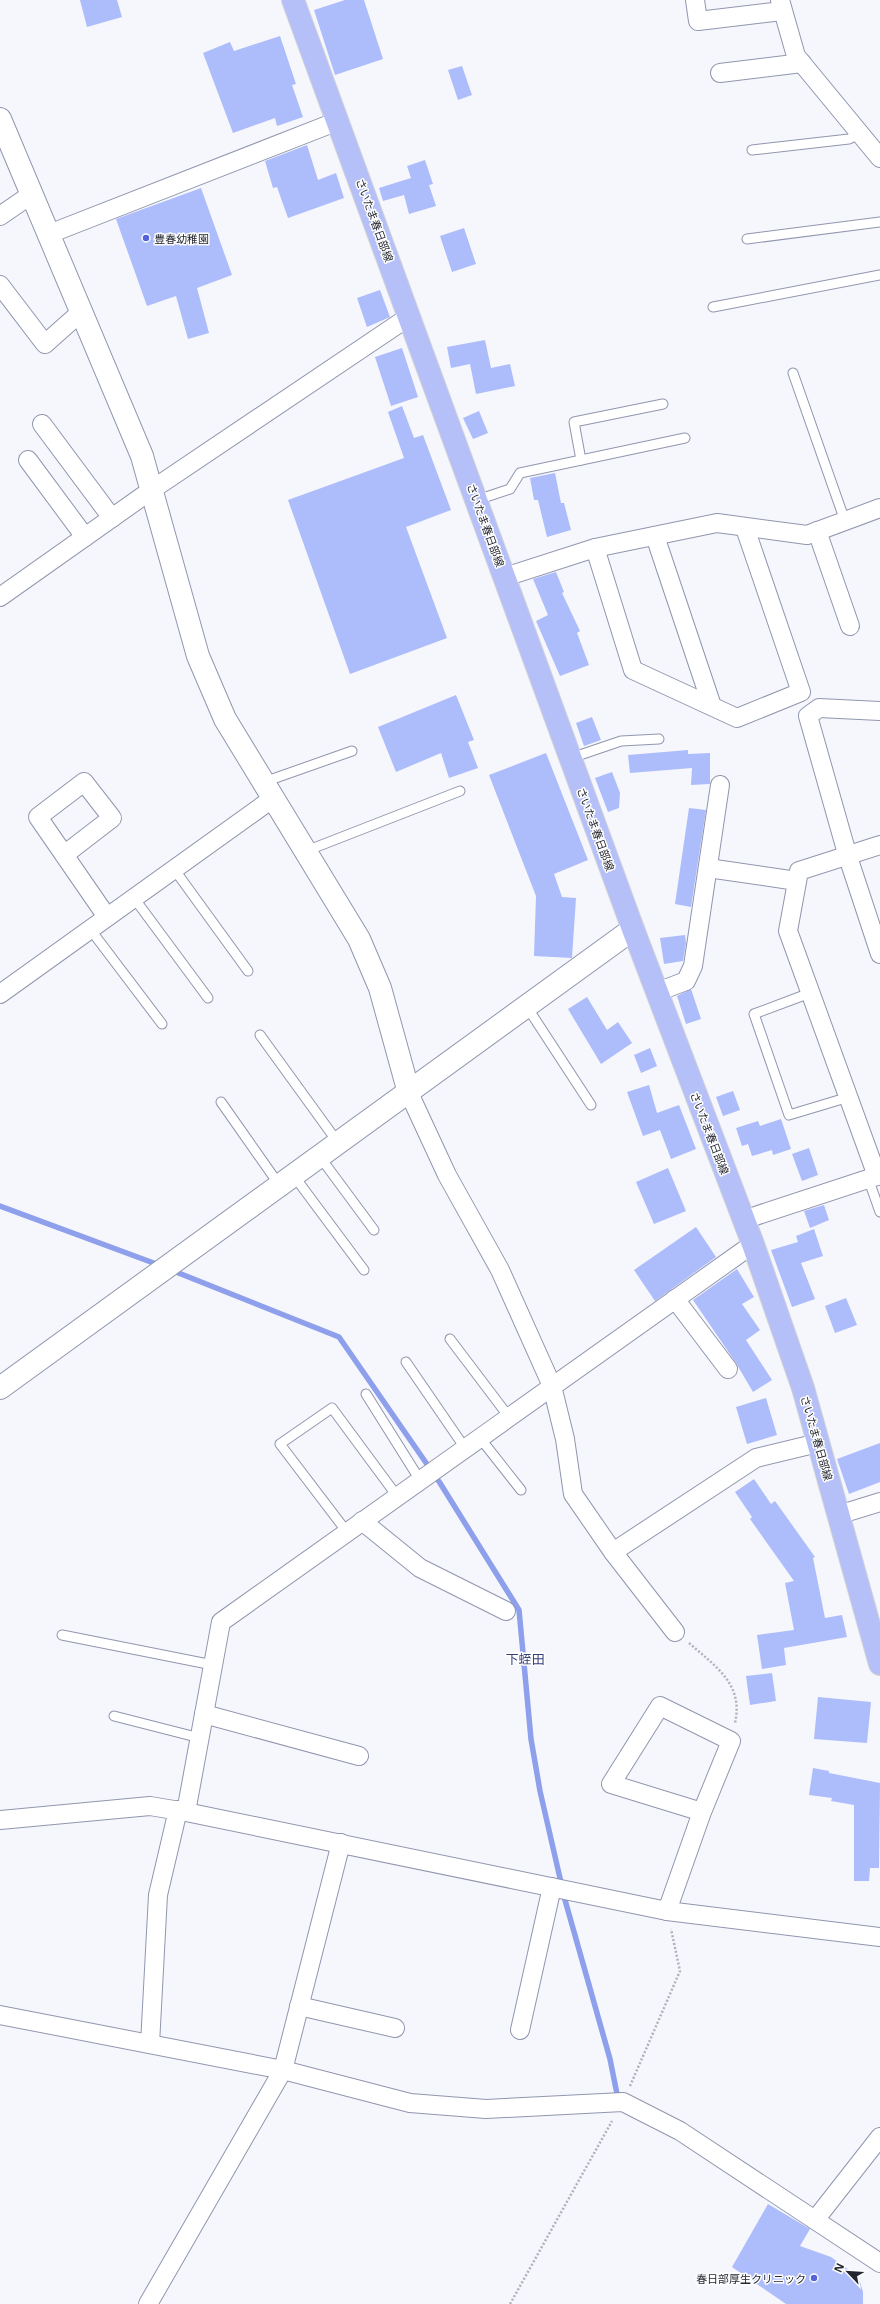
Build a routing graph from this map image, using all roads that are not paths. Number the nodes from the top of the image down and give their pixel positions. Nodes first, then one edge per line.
1 (293, 0) edge
2 (695, 0) edge
3 (781, 5) edge
4 (802, 63) junction
5 (720, 73) dead end
6 (0, 119) edge
7 (338, 121) junction
8 (859, 134) junction
9 (752, 150) dead end
10 (880, 158) edge
11 (32, 194) junction
12 (0, 216) edge
13 (880, 222) edge
14 (49, 234) junction
15 (747, 239) dead end
16 (880, 275) edge
17 (0, 285) edge
18 (713, 307) dead end
19 (82, 312) junction
20 (410, 316) junction
21 (793, 373) dead end
22 (663, 404) dead end
23 (42, 424) dead end
24 (685, 438) dead end
25 (28, 460) dead end
26 (581, 460) junction
27 (150, 491) junction
28 (477, 500) junction
29 (880, 508) edge
30 (112, 518) junction
31 (845, 521) junction
32 (745, 528) junction
33 (817, 531) junction
34 (655, 536) junction
35 (85, 537) junction
36 (595, 548) junction
37 (505, 577) junction
38 (0, 597) edge
39 (850, 626) dead end
40 (712, 706) junction
41 (880, 711) edge
42 (659, 739) dead end
43 (352, 751) dead end
44 (571, 758) junction
45 (720, 785) dead end
46 (268, 791) junction
47 (460, 791) dead end
48 (880, 846) edge
49 (306, 851) junction
50 (64, 855) dead end
51 (848, 857) junction
52 (708, 868) junction
53 (174, 869) junction
54 (797, 881) junction
55 (134, 898) junction
56 (107, 917) junction
57 (90, 929) junction
58 (633, 929) junction
59 (880, 954) edge
60 (248, 971) dead end
61 (657, 992) junction
62 (0, 993) edge
63 (810, 993) junction
64 (208, 998) dead end
65 (528, 1007) junction
66 (162, 1024) dead end
67 (260, 1035) dead end
68 (409, 1093) junction
69 (849, 1097) junction
70 (221, 1102) dead end
71 (591, 1105) dead end
72 (339, 1144) junction
73 (320, 1157) junction
74 (875, 1176) edge
75 (287, 1181) junction
76 (880, 1212) edge
77 (743, 1220) junction
78 (374, 1230) dead end
79 (753, 1244) junction
80 (364, 1270) dead end
81 (675, 1299) junction
82 (450, 1339) dead end
83 (406, 1362) dead end
84 (728, 1369) dead end
85 (552, 1386) junction
86 (0, 1388) edge
87 (366, 1394) dead end
88 (509, 1417) junction
89 (480, 1438) junction
90 (818, 1443) junction
91 (465, 1448) junction
92 (420, 1480) junction
93 (521, 1490) dead end
94 (397, 1496) junction
95 (880, 1502) edge
96 (838, 1515) junction
97 (362, 1521) junction
98 (347, 1532) junction
99 (613, 1552) junction
100 (506, 1611) dead end
101 (675, 1632) road end
102 (62, 1635) dead end
103 (880, 1664) edge
104 (213, 1665) junction
105 (204, 1714) junction
106 (114, 1716) dead end
107 (200, 1738) junction
108 (359, 1756) dead end
109 (182, 1811) junction
110 (702, 1812) junction
111 (0, 1820) edge
112 (341, 1843) junction
113 (552, 1887) junction
114 (667, 1911) junction
115 (880, 1937) edge
116 (299, 2006) junction
117 (0, 2015) edge
118 (395, 2028) dead end
119 (520, 2030) dead end
120 (150, 2044) junction
121 (283, 2070) junction
122 (880, 2137) edge
123 (815, 2220) junction
124 (879, 2261) edge
125 (148, 2304) edge

1 - 7 main road, さいたま春日部線
2 - 3 street
3 - 4 street
4 - 5 street
4 - 8 street
6 - 11 street
7 - 14 street
7 - 20 main road, さいたま春日部線
8 - 9 lane
8 - 10 street
11 - 12 street
11 - 14 street
13 - 15 lane
14 - 19 street
16 - 18 lane
17 - 19 street
19 - 27 street
20 - 27 street
20 - 28 main road, さいたま春日部線
21 - 31 lane
22 - 26 lane
23 - 30 street
24 - 26 lane
25 - 35 street
26 - 28 lane
27 - 30 street
27 - 46 street
28 - 37 main road, さいたま春日部線
29 - 31 street
30 - 35 street
31 - 33 street
32 - 33 street
32 - 34 street
32 - 40 street
33 - 39 street
34 - 36 street
34 - 40 street
35 - 38 street
36 - 37 street
36 - 40 street
37 - 44 main road, さいたま春日部線
41 - 51 street
42 - 44 lane
43 - 46 lane
44 - 58 main road, さいたま春日部線
45 - 52 street
46 - 49 street
46 - 53 street
47 - 49 lane
48 - 51 street
49 - 68 street
50 - 56 street
51 - 54 street
51 - 59 street
52 - 54 street
52 - 61 street
53 - 55 street
53 - 60 lane
54 - 63 street
55 - 56 street
55 - 64 lane
56 - 57 street
57 - 62 street
57 - 66 lane
58 - 61 main road, さいたま春日部線
58 - 65 street
61 - 77 main road, さいたま春日部線
63 - 69 street
63 - 69 lane
65 - 68 street
65 - 71 lane
67 - 72 lane
68 - 72 street
68 - 85 street
69 - 74 street
70 - 75 lane
72 - 73 street
73 - 75 street
73 - 78 lane
74 - 76 lane
74 - 77 street
75 - 80 lane
75 - 86 street
77 - 79 main road, さいたま春日部線
79 - 81 street
79 - 90 main road, さいたま春日部線
81 - 84 street
81 - 85 street
82 - 88 lane
83 - 91 lane
85 - 88 street
85 - 99 street
87 - 92 lane
88 - 89 street
89 - 91 street
89 - 93 lane
90 - 96 main road, さいたま春日部線
90 - 99 street
91 - 92 street
92 - 94 street
94 - 97 street
94 - 98 lane
95 - 96 street
96 - 103 main road, さいたま春日部線
97 - 98 street
97 - 100 street
98 - 104 street
99 - 101 street
102 - 104 lane
104 - 105 street
105 - 107 street
105 - 108 street
106 - 107 lane
107 - 109 street
109 - 111 street
109 - 112 street
109 - 120 street
110 - 110 street
110 - 114 street
112 - 113 street
112 - 116 street
113 - 114 street
113 - 119 street
114 - 115 street
116 - 118 street
116 - 121 street
117 - 120 street
120 - 121 street
121 - 123 street
121 - 125 street
122 - 123 street
123 - 124 street

